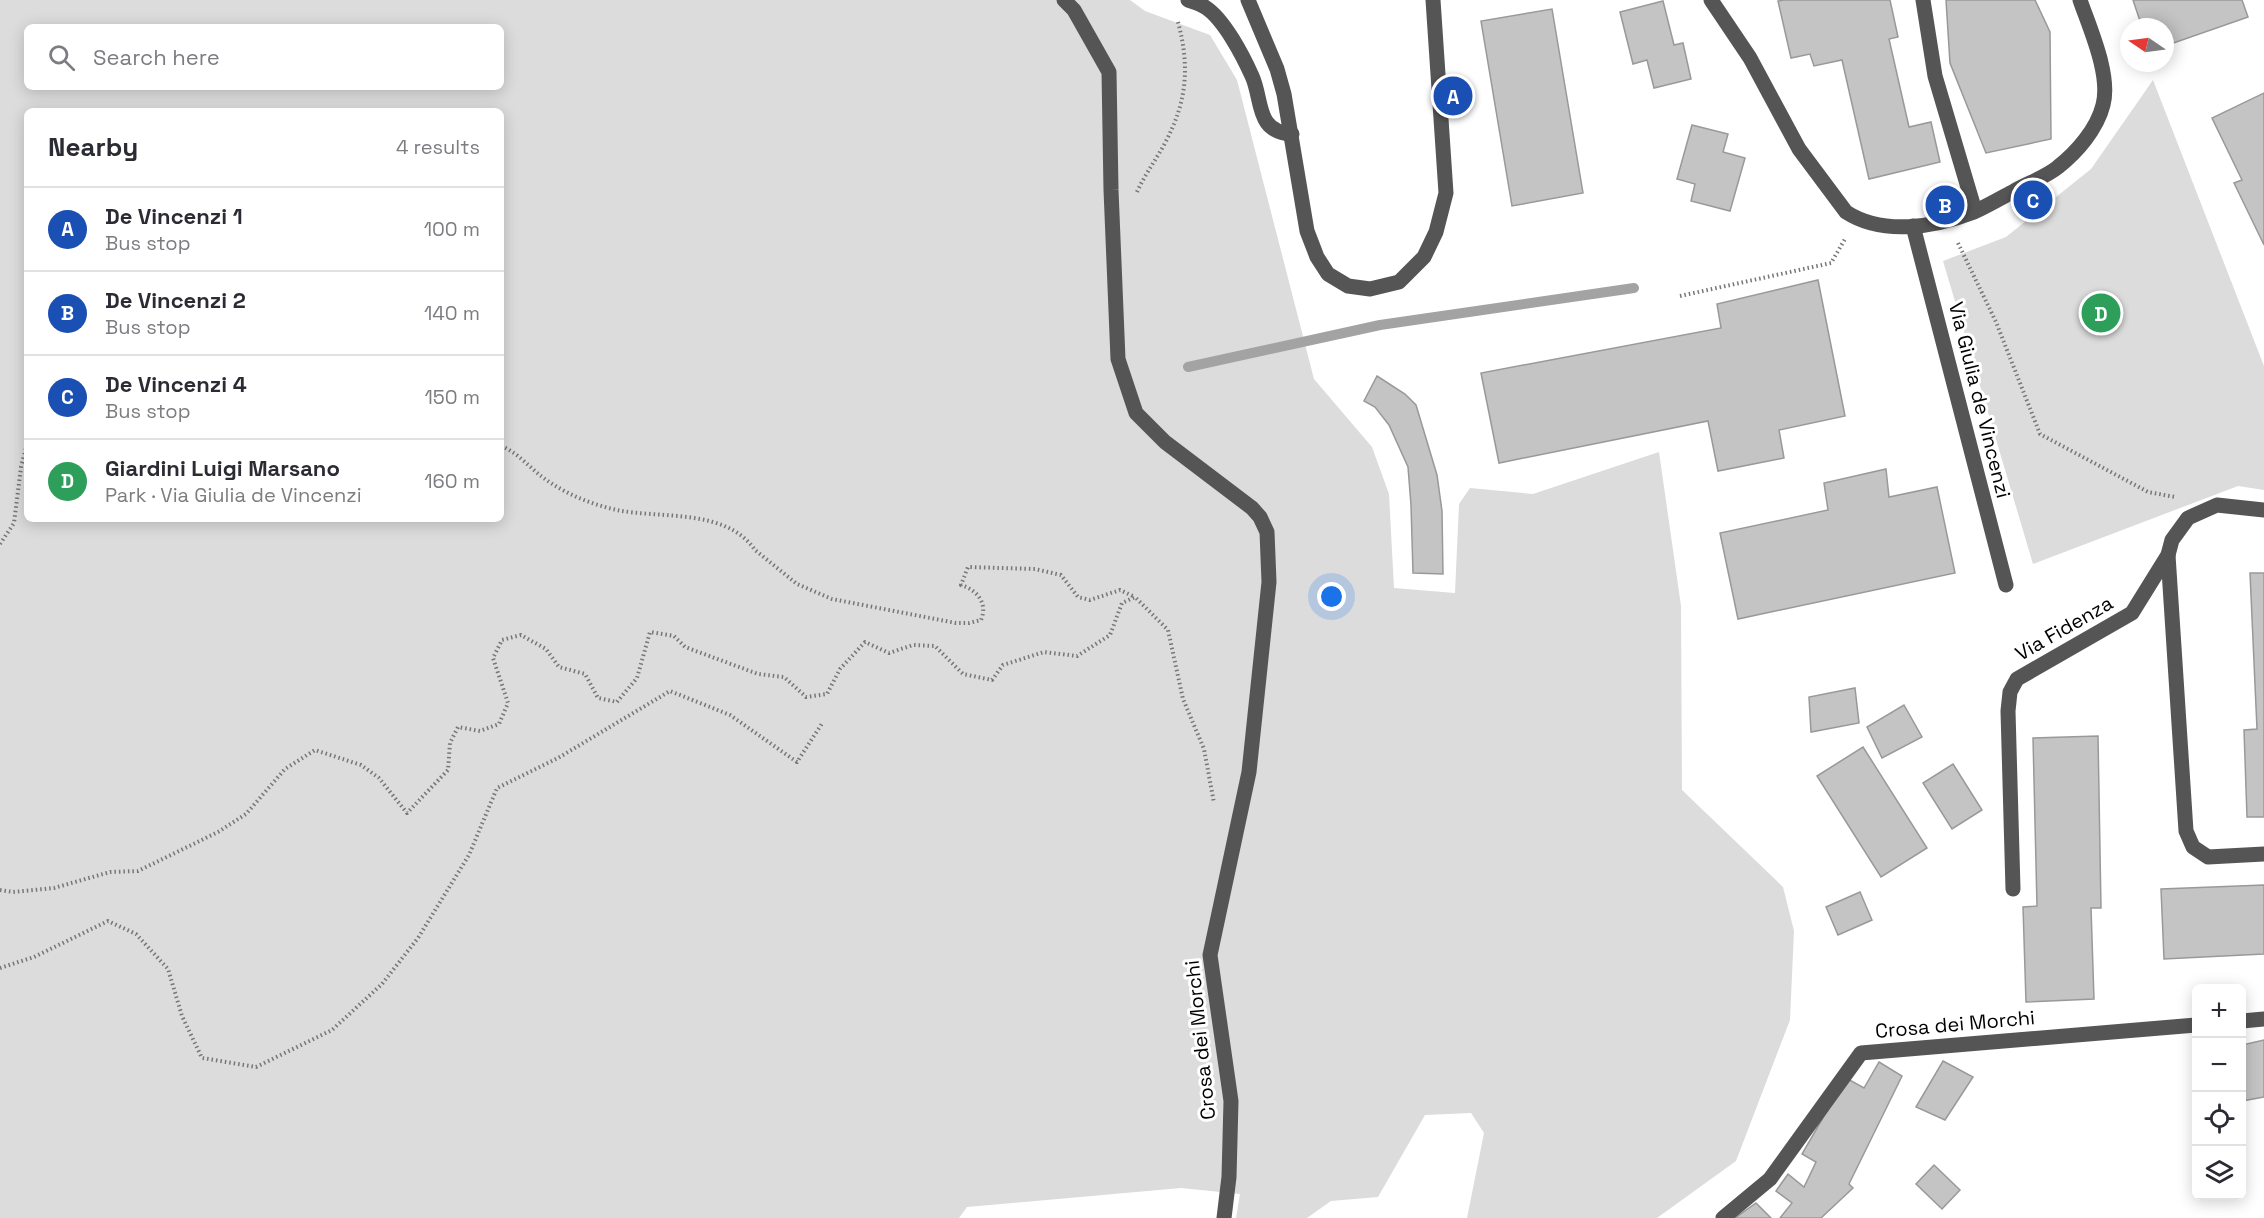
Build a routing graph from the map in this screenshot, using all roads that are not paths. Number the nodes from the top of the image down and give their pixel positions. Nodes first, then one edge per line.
1 (1064, 0) edge
2 (1188, 0) edge
3 (1248, 0) edge
4 (1433, 0) edge
5 (1711, 0) edge
6 (1923, 0) edge
7 (2080, 0) edge
8 (1292, 134) junction
9 (1975, 211) junction
10 (1913, 226) junction
11 (2264, 510) edge
12 (2168, 555) junction
13 (2006, 585) dead end
14 (2264, 854) edge
15 (2013, 889) dead end
16 (2264, 1019) edge
17 (2246, 1021) edge
18 (2192, 1025) edge
19 (1224, 1218) edge
20 (1723, 1218) edge

1 - 19 street, Crosa dei Morchi
2 - 8 street
3 - 8 street
4 - 8 street
5 - 10 street
6 - 9 street
7 - 9 street
9 - 10 street
10 - 13 street, Via Giulia de Vincenzi
11 - 12 street, Via Fidenza
12 - 14 street, Via Fidenza
12 - 15 street, Via Fidenza
16 - 17 street
18 - 20 street, Crosa dei Morchi

